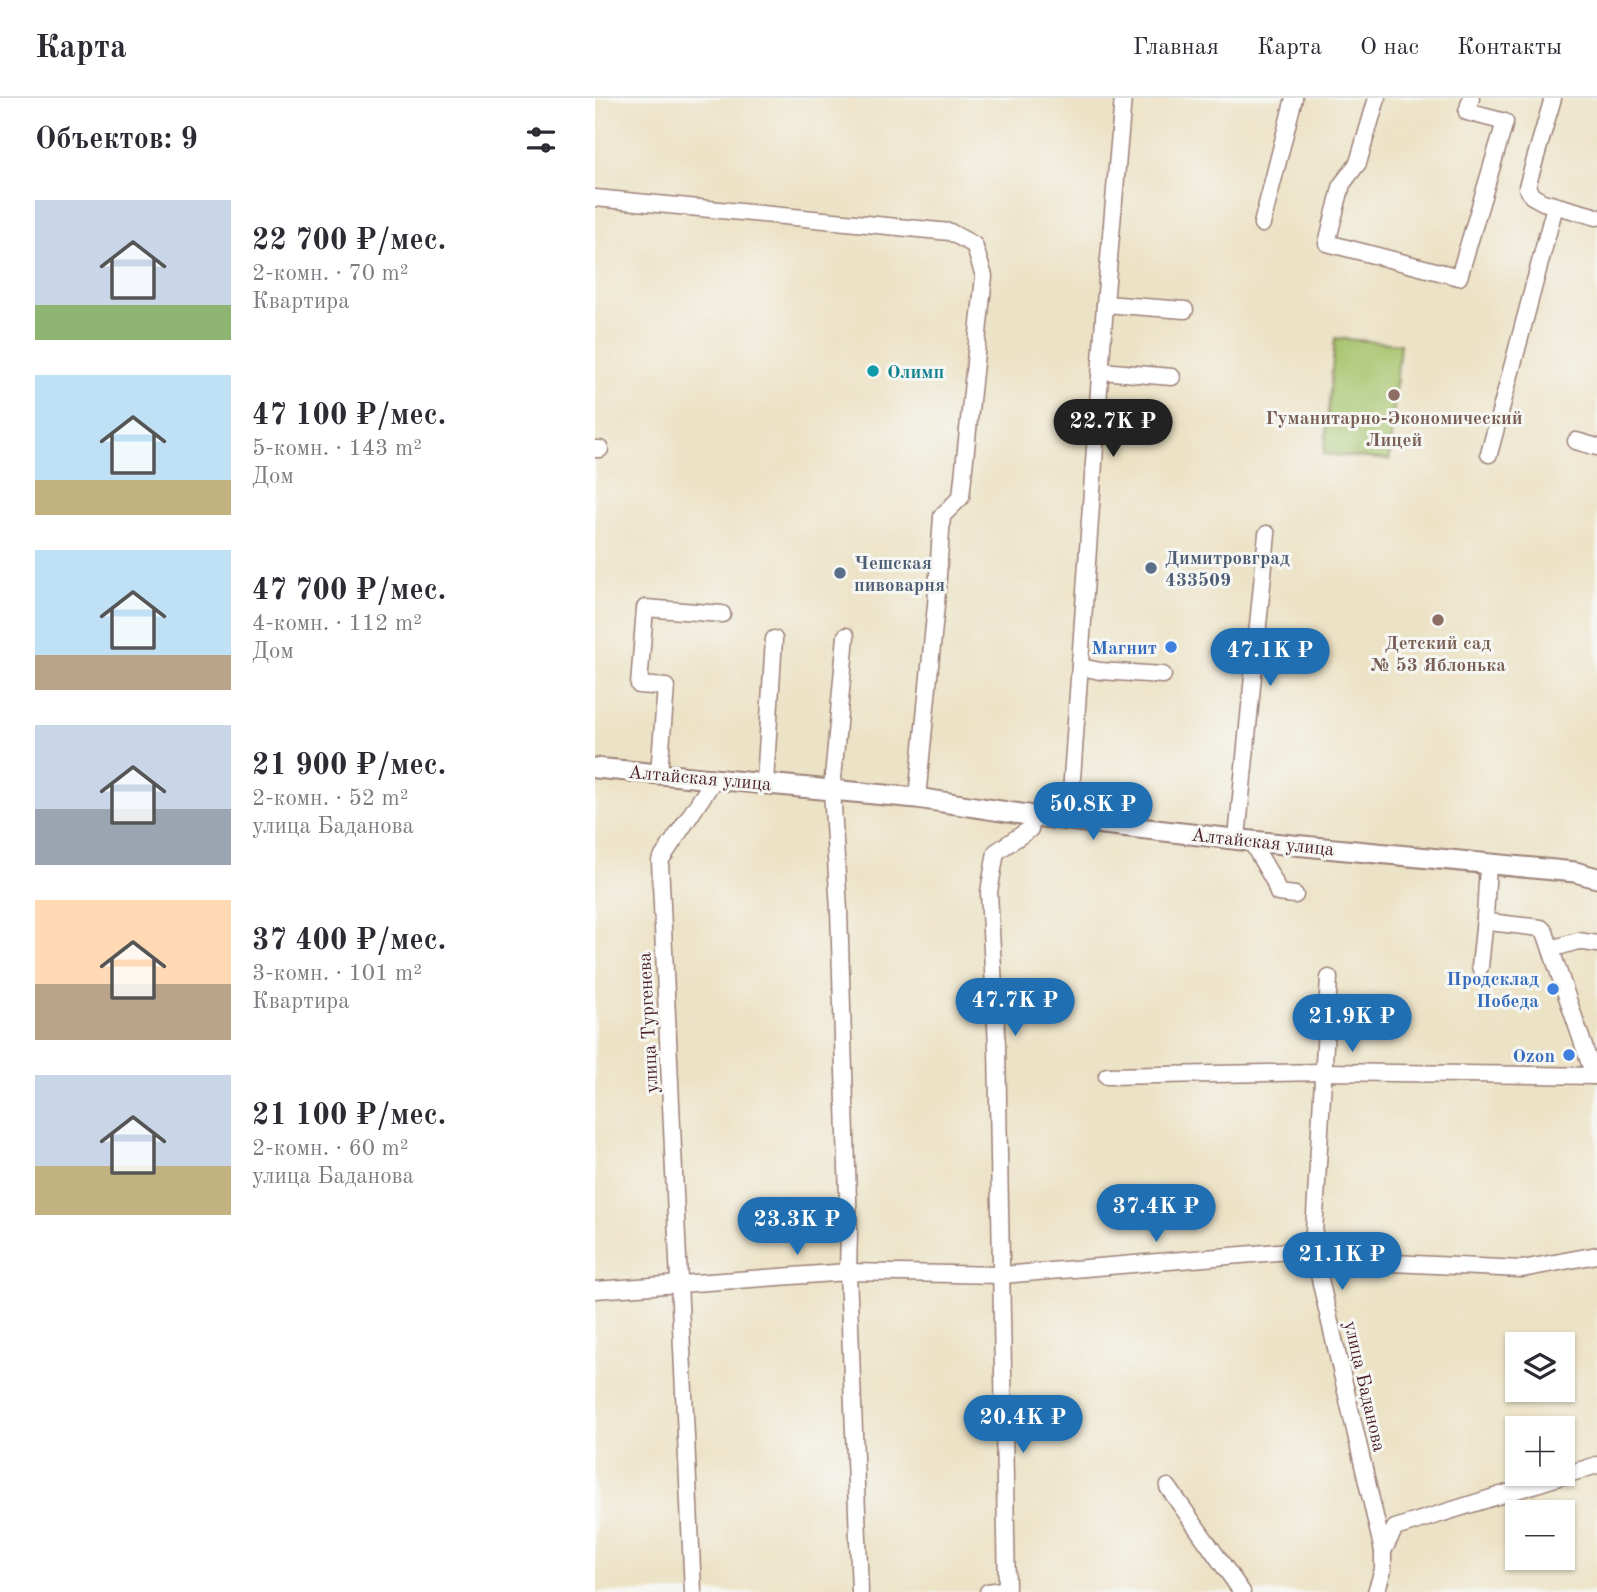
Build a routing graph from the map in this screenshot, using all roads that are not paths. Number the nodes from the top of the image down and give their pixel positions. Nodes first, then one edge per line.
1 (1123, 98) edge
2 (1294, 98) edge
3 (1377, 98) edge
4 (1471, 98) edge
5 (1553, 98) edge
6 (595, 198) edge
7 (1555, 206) junction
8 (1597, 217) edge
9 (1262, 225) dead end
10 (1105, 304) junction
11 (1185, 310) dead end
12 (1101, 371) junction
13 (1172, 377) dead end
14 (1576, 441) dead end
15 (1597, 447) edge
16 (1489, 454) dead end
17 (1267, 534) dead end
18 (722, 614) dead end
19 (846, 636) dead end
20 (774, 639) dead end
21 (1081, 667) junction
22 (1163, 676) dead end
23 (595, 768) edge
24 (659, 773) junction
25 (715, 778) junction
26 (765, 783) junction
27 (832, 789) junction
28 (917, 797) junction
29 (1034, 816) junction
30 (1071, 820) junction
31 (1244, 840) junction
32 (1488, 864) junction
33 (1597, 878) edge
34 (1295, 895) dead end
35 (1485, 918) junction
36 (1597, 944) edge
37 (1551, 949) junction
38 (1480, 967) dead end
39 (1329, 978) dead end
40 (1324, 1072) junction
41 (1107, 1076) dead end
42 (1595, 1076) edge
43 (1313, 1249) junction
44 (1597, 1255) edge
45 (848, 1272) junction
46 (1002, 1275) junction
47 (680, 1283) junction
48 (595, 1290) edge
49 (1597, 1465) edge
50 (1168, 1487) dead end
51 (1383, 1550) junction
52 (693, 1592) edge
53 (860, 1592) edge
54 (988, 1592) edge
55 (1242, 1592) edge
56 (1375, 1592) edge

1 - 10 street
2 - 9 street
3 - 4 street
5 - 7 street
6 - 28 street
7 - 8 street
7 - 16 street
10 - 11 street
10 - 12 street
12 - 13 street
12 - 21 street
14 - 15 street
17 - 31 street
18 - 24 street
19 - 27 street
20 - 26 street
21 - 22 street
21 - 30 street
23 - 24 main road, Алтайская улица
24 - 25 main road, Алтайская улица
25 - 26 main road, Алтайская улица
25 - 47 street, улица Тургенева
26 - 27 main road, Алтайская улица
27 - 28 main road, Алтайская улица
27 - 45 street
28 - 29 main road, Алтайская улица
29 - 30 main road, Алтайская улица
29 - 46 street
30 - 31 main road, Алтайская улица
31 - 32 main road, Алтайская улица
31 - 34 street
32 - 33 main road, Алтайская улица
32 - 35 street
35 - 37 street
35 - 38 street
36 - 37 street
37 - 42 street
39 - 40 street, улица Баданова
40 - 41 street
40 - 42 street
40 - 43 street, улица Баданова
43 - 44 street
43 - 46 street
43 - 51 street, улица Баданова
45 - 46 street
45 - 47 street
45 - 53 street
46 - 54 street
47 - 48 street
47 - 52 street, улица Тургенева
49 - 51 street
50 - 55 street
51 - 56 street, улица Баданова

